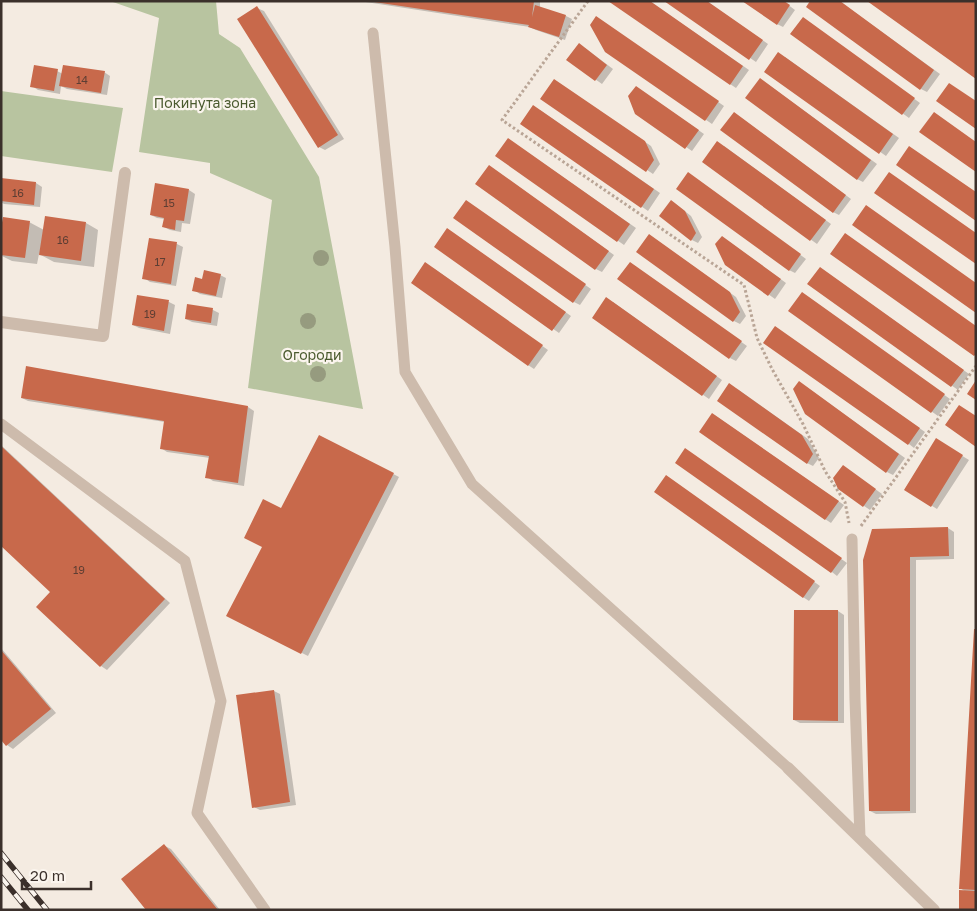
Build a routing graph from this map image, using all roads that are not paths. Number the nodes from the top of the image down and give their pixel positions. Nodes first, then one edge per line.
1 (373, 33) dead end
2 (124, 173) dead end
3 (1, 322) edge
4 (1, 424) edge
5 (852, 539) road end
6 (788, 768) joint
7 (860, 837) junction
8 (265, 910) edge
9 (934, 910) edge

1 - 6 lane
2 - 3 street
4 - 8 lane
5 - 7 lane
6 - 7 street
7 - 9 street

